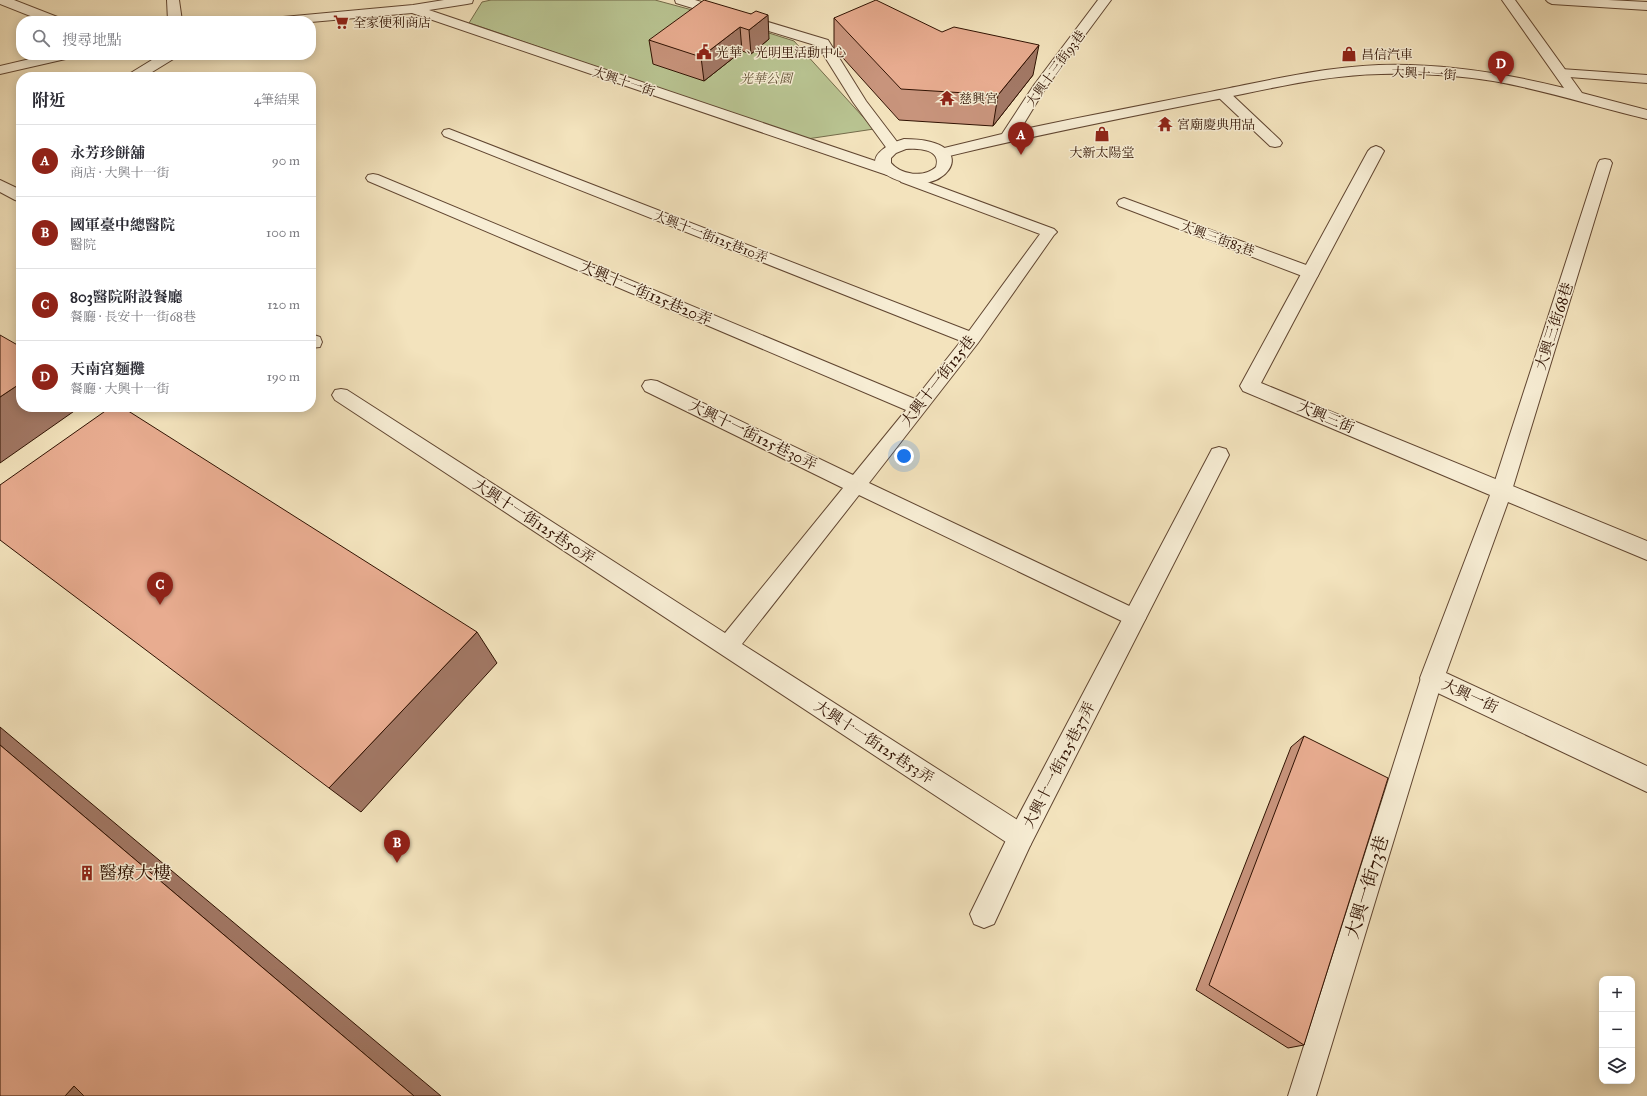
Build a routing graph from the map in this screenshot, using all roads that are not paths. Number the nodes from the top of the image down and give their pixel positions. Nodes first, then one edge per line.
1 (2, 0) edge
2 (173, 0) edge
3 (467, 0) edge
4 (680, 0) edge
5 (1105, 0) edge
6 (1508, 0) edge
7 (1552, 0) edge
8 (736, 4) dead end
9 (1647, 6) edge
10 (413, 9) junction
11 (725, 13) junction
12 (42, 16) edge
13 (175, 16) edge
14 (316, 18) edge
15 (836, 36) edge
16 (823, 43) junction
17 (43, 60) edge
18 (162, 60) edge
19 (0, 70) edge
20 (142, 72) edge
21 (1561, 73) junction
22 (1647, 79) edge
23 (1223, 94) junction
24 (1577, 96) junction
25 (1647, 115) edge
26 (449, 133) dead end
27 (1008, 136) junction
28 (1275, 143) dead end
29 (892, 147) junction
30 (1376, 151) dead end
31 (941, 153) junction
32 (1605, 163) dead end
33 (887, 170) junction
34 (373, 178) dead end
35 (906, 179) junction
36 (0, 185) edge
37 (16, 194) edge
38 (1124, 203) dead end
39 (1311, 273) junction
40 (972, 339) junction
41 (651, 386) dead end
42 (341, 395) dead end
43 (918, 408) junction
44 (1219, 455) dead end
45 (856, 485) junction
46 (1502, 490) junction
47 (1647, 551) edge
48 (1135, 618) junction
49 (727, 646) junction
50 (1432, 678) junction
51 (1647, 779) edge
52 (1021, 837) junction
53 (984, 914) dead end
54 (1302, 1096) edge

1 - 12 street
2 - 13 street
3 - 10 street
4 - 11 street
5 - 27 street, 大興十三街93巷
6 - 21 street
7 - 9 lane
8 - 11 street
10 - 14 street
10 - 33 street, 大興十一街
11 - 16 street
15 - 16 street
16 - 29 street
17 - 19 street
18 - 20 street
21 - 22 lane
21 - 24 street
23 - 24 street, 大興十一街
23 - 27 street, 大興十一街
23 - 28 lane
24 - 25 street, 大興十一街
26 - 40 lane, 大興十一街125巷10弄
27 - 31 street, 大興十一街
29 - 31 street
29 - 33 street
30 - 39 street, 大興三街
31 - 35 street
32 - 46 lane, 大興三街68巷
33 - 35 street
34 - 43 lane, 大興十一街125巷20弄
35 - 40 lane, 大興十一街125巷
36 - 37 street
38 - 39 lane, 大興三街83巷
39 - 46 street, 大興三街
40 - 43 lane, 大興十一街125巷
41 - 45 lane, 大興十一街125巷30弄
42 - 49 lane, 大興十一街125巷50弄
43 - 45 lane, 大興十一街125巷
44 - 48 street, 大興十一街125巷37弄
45 - 48 lane
45 - 49 lane, 大興十一街125巷
46 - 47 street, 大興三街
46 - 50 street, 大興一街
48 - 52 street, 大興十一街125巷37弄
49 - 52 lane, 大興十一街125巷53弄
50 - 51 street, 大興一街
50 - 54 lane, 大興一街73巷
52 - 53 street, 大興十一街125巷37弄

